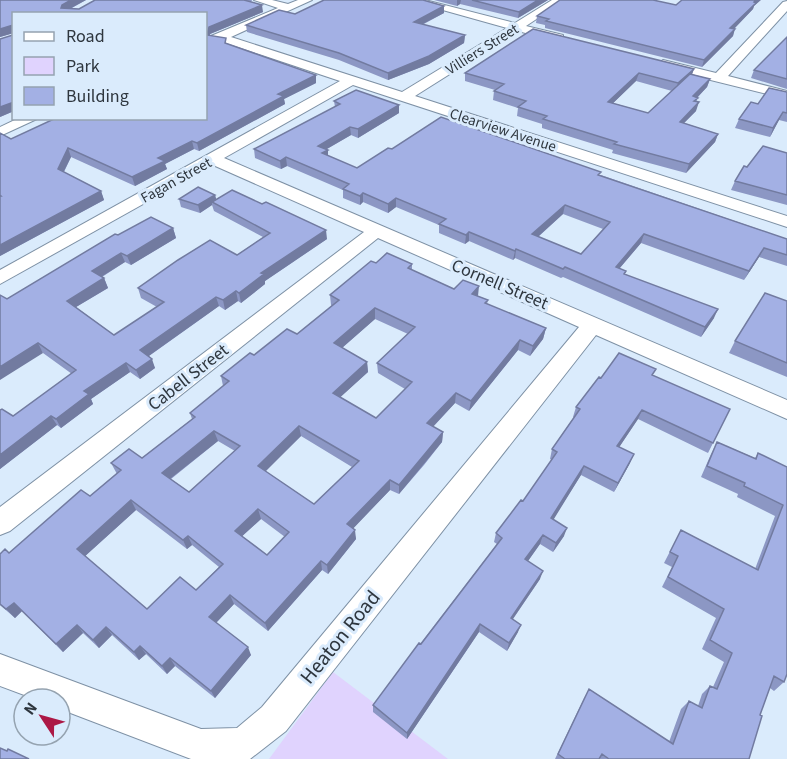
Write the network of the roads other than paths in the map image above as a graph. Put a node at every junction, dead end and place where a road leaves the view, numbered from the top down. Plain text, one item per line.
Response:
1 (259, 0) edge
2 (307, 0) edge
3 (412, 0) edge
4 (560, 0) edge
5 (787, 4) edge
6 (289, 8) junction
7 (517, 27) junction
8 (213, 40) edge
9 (573, 41) edge
10 (652, 61) edge
11 (719, 78) junction
12 (351, 80) junction
13 (787, 95) edge
14 (404, 97) junction
15 (27, 120) edge
16 (0, 132) edge
17 (213, 159) junction
18 (787, 222) edge
19 (376, 231) junction
20 (0, 278) edge
21 (593, 324) junction
22 (787, 410) edge
23 (0, 522) edge
24 (0, 670) edge

1 - 6 street
2 - 6 street
3 - 7 street
4 - 7 street, Villiers Street
5 - 11 street
6 - 8 street
7 - 9 street
7 - 14 street, Villiers Street
8 - 12 street, Clearview Avenue
10 - 11 street
11 - 13 street
12 - 14 street, Clearview Avenue
12 - 17 street, Fagan Street
14 - 18 street, Clearview Avenue
15 - 16 street
17 - 19 street, Cornell Street
17 - 20 street, Fagan Street
19 - 21 street, Cornell Street
19 - 23 street, Cabell Street
21 - 22 street, Cornell Street
21 - 24 street, Heaton Road

